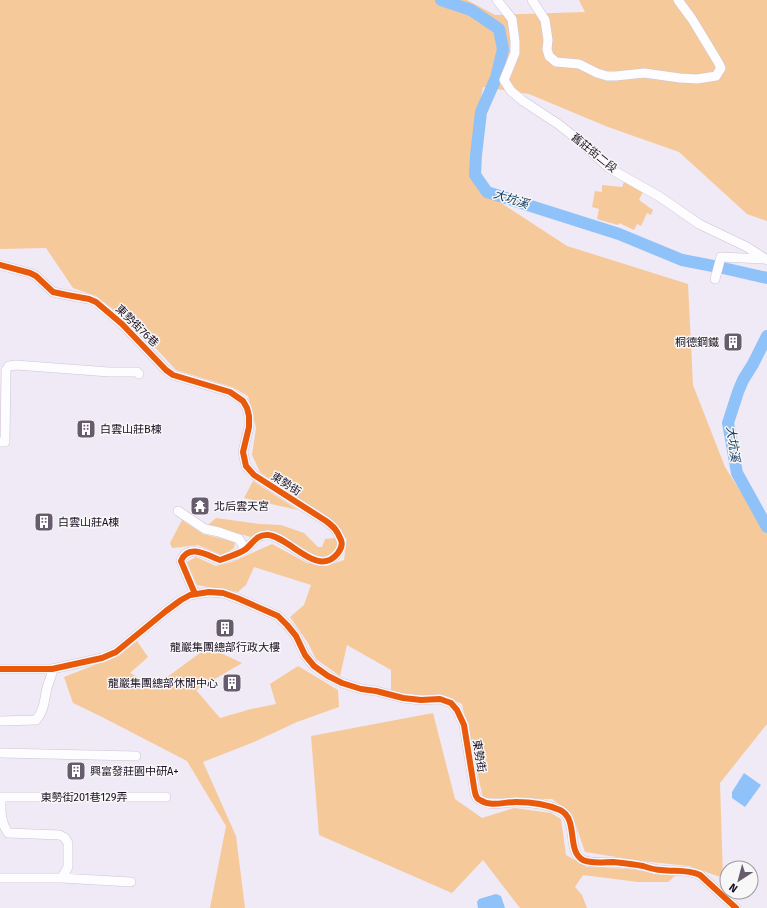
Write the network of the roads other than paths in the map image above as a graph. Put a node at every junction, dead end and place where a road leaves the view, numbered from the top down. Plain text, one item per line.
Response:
1 (497, 0) edge
2 (532, 0) edge
3 (678, 0) edge
4 (766, 260) edge
5 (0, 265) edge
6 (715, 279) dead end
7 (140, 374) dead end
8 (249, 416) joint
9 (0, 442) edge
10 (178, 511) dead end
11 (245, 549) junction
12 (195, 594) junction
13 (0, 669) edge
14 (52, 669) junction
15 (0, 721) edge
16 (0, 753) edge
17 (136, 756) dead end
18 (1, 797) edge
19 (166, 797) dead end
20 (0, 878) edge
21 (61, 878) junction
22 (131, 882) dead end
23 (736, 908) edge

1 - 4 street, 舊莊街二段
2 - 3 street
4 - 6 street
5 - 8 street, 東勢街76巷
7 - 9 street
8 - 11 street, 東勢街
10 - 11 street
11 - 12 street, 東勢街
12 - 14 street, 東勢街
12 - 23 street, 東勢街
13 - 14 street, 東勢街
14 - 15 street
16 - 17 street
18 - 19 street, 東勢街201巷129弄
18 - 21 street
20 - 21 street
21 - 22 street

